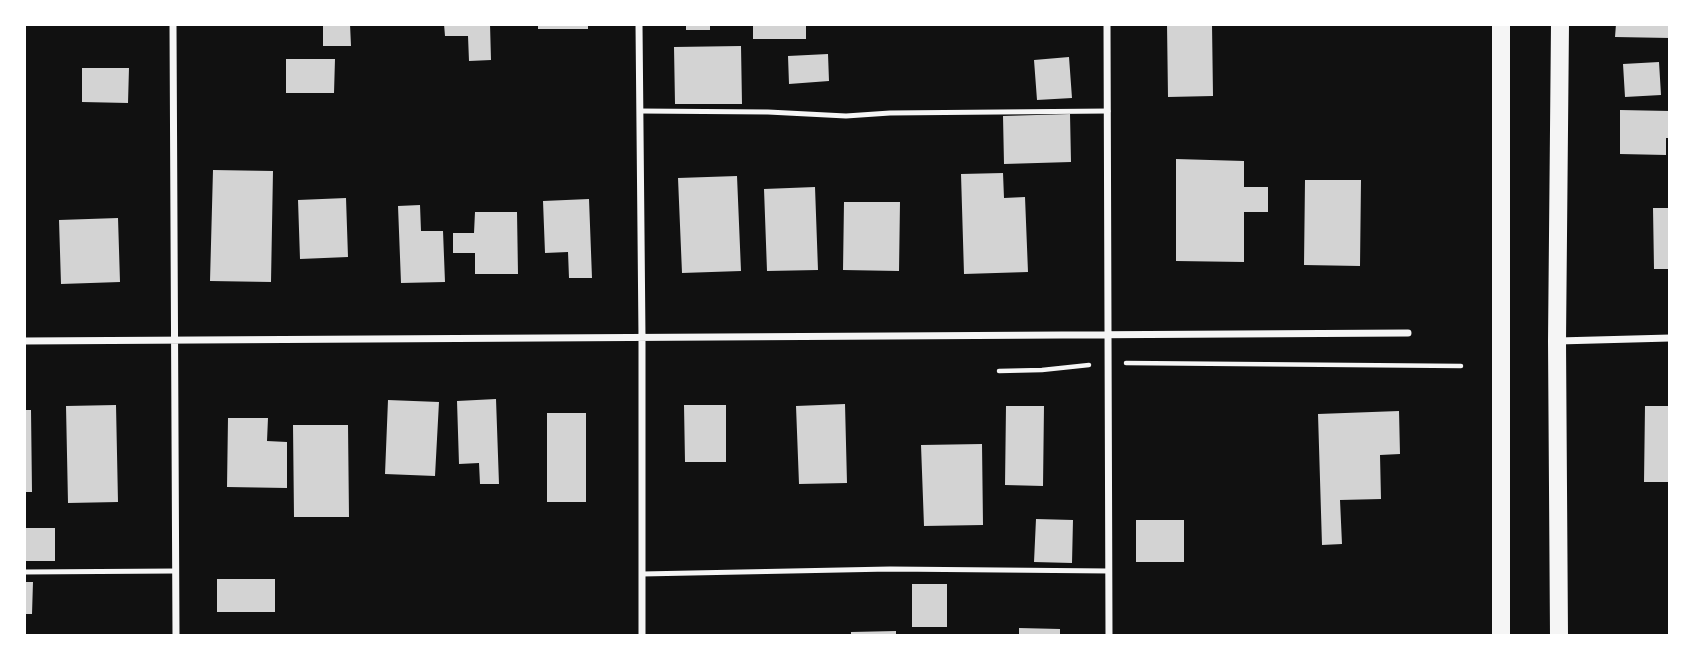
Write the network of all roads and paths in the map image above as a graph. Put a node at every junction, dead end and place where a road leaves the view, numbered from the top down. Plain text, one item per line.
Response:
1 (173, 24) edge
2 (639, 24) edge
3 (1107, 24) edge
4 (1501, 24) edge
5 (1560, 24) edge
6 (640, 111) junction
7 (1108, 111) junction
8 (1408, 333) dead end
9 (1109, 334) junction
10 (642, 338) junction
11 (1670, 338) edge
12 (174, 339) junction
13 (24, 341) edge
14 (1557, 341) junction
15 (1109, 363) junction
16 (1461, 366) dead end
17 (999, 371) dead end
18 (175, 571) junction
19 (1109, 571) junction
20 (24, 572) edge
21 (642, 574) junction
22 (176, 635) edge
23 (642, 635) edge
24 (1109, 635) edge
25 (1501, 635) edge
26 (1559, 635) edge

1 - 12 street
2 - 6 street
3 - 7 street
4 - 25 main road
5 - 14 main road
6 - 7 lane
6 - 10 street
7 - 9 street
8 - 9 street
9 - 10 street
9 - 15 street
10 - 12 street
10 - 21 street
11 - 14 street
12 - 13 street
12 - 18 street
14 - 26 main road
15 - 16 path
15 - 17 path
15 - 19 street
18 - 20 lane
18 - 22 street
19 - 21 lane
19 - 24 street
21 - 23 street

